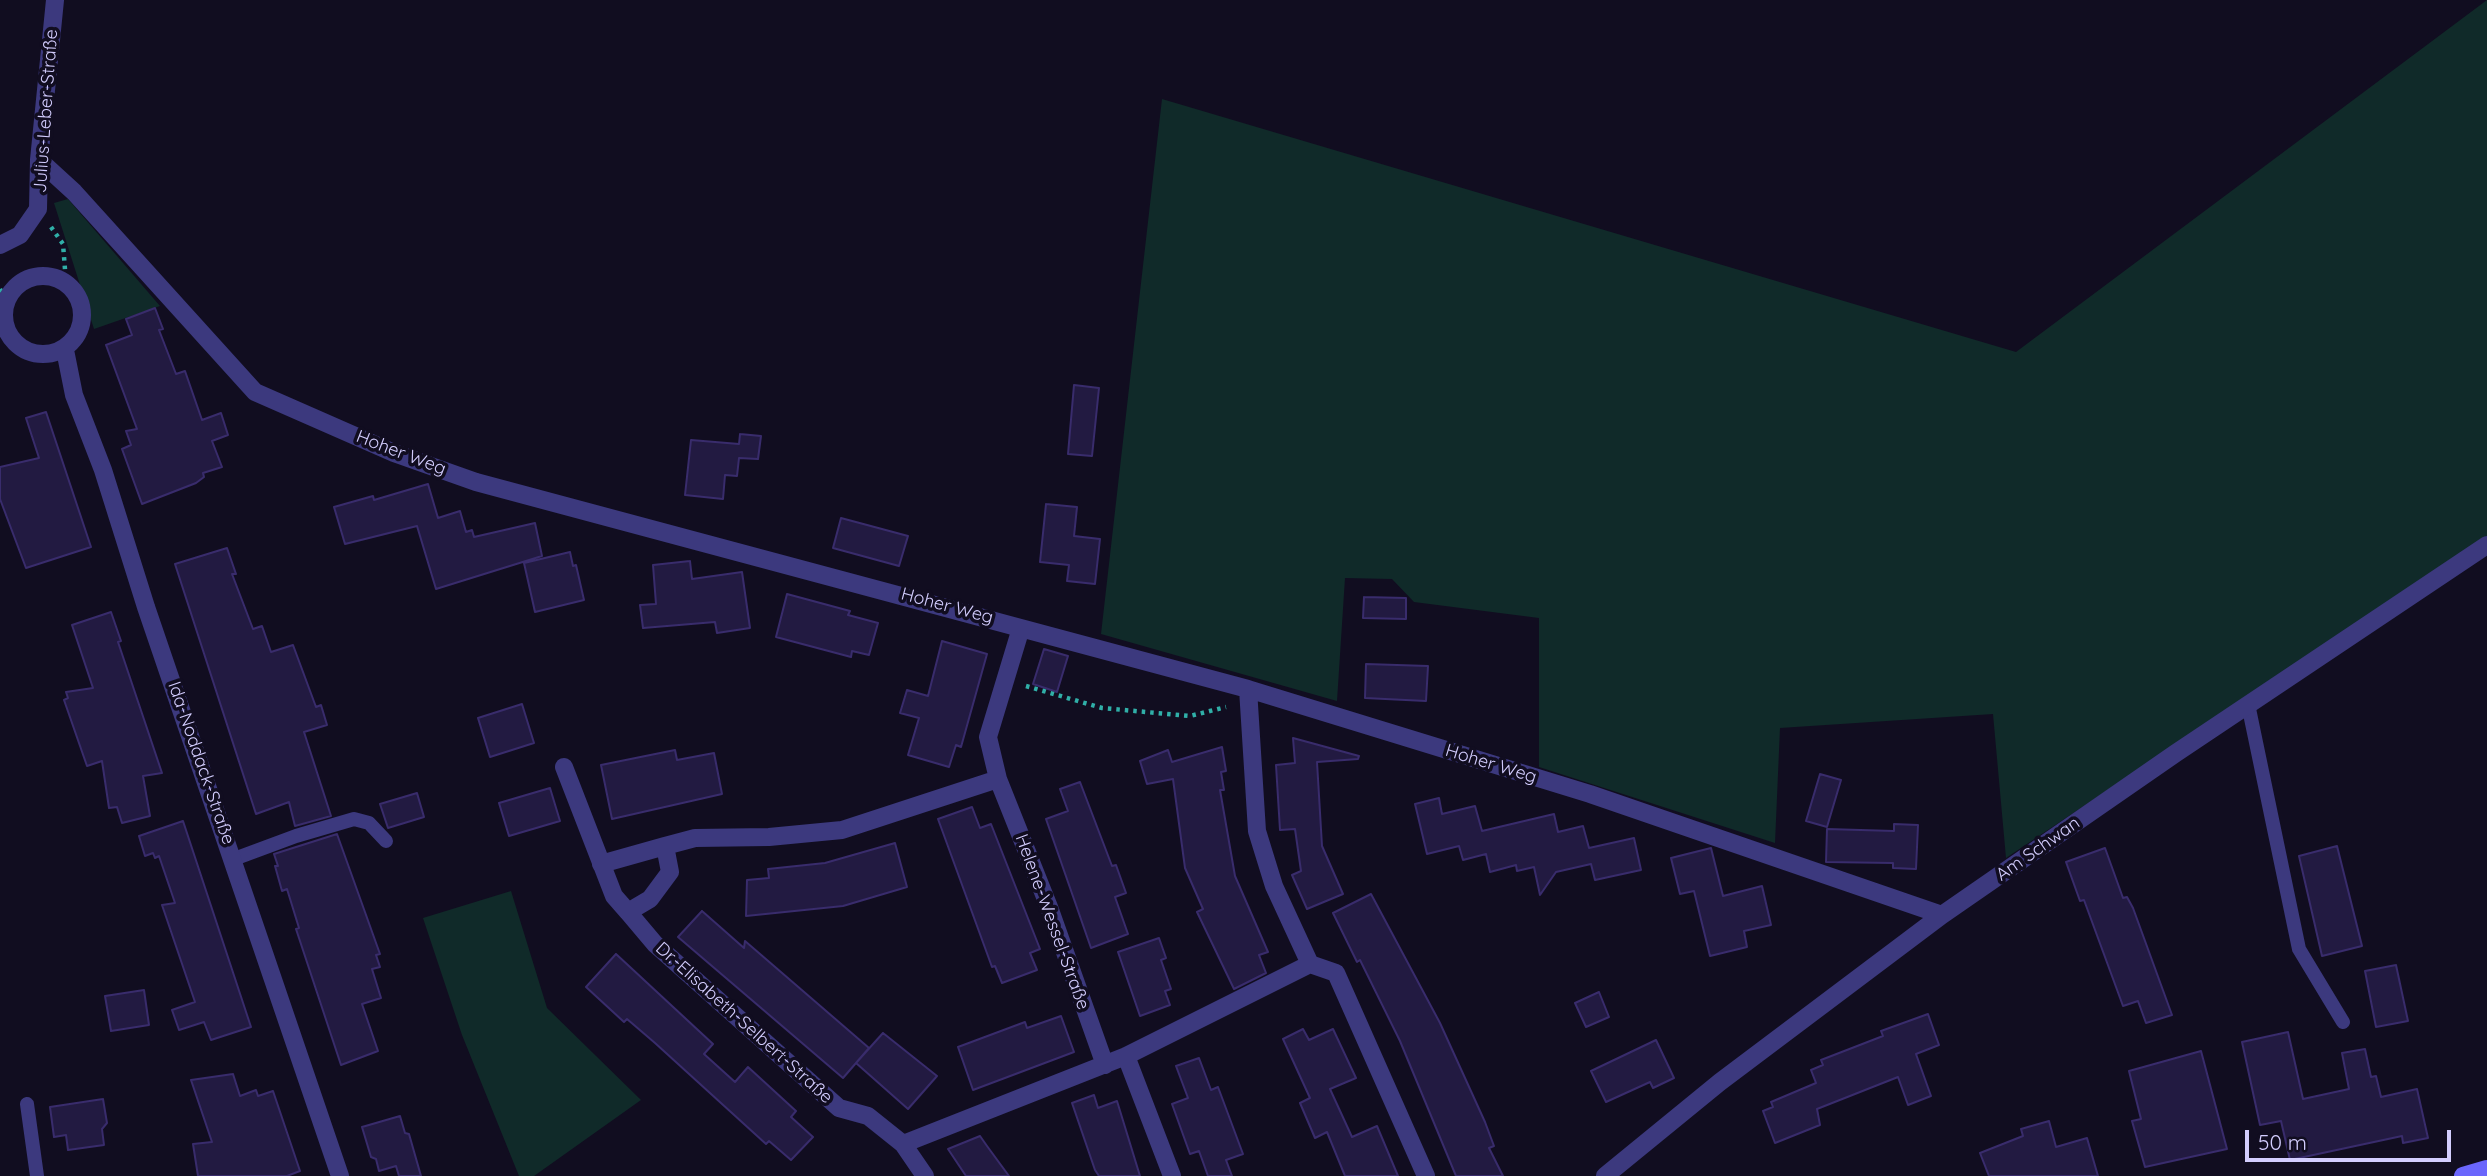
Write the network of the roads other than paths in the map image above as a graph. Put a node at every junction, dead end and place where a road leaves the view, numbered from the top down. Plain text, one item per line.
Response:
1 (55, 0) edge
2 (39, 160) junction
3 (0, 245) edge
4 (3, 295) edge
5 (6, 330) junction
6 (65, 350) junction
7 (0, 351) edge
8 (2487, 545) edge
9 (1021, 628) junction
10 (1249, 696) junction
11 (2248, 704) junction
12 (564, 767) dead end
13 (998, 779) junction
14 (386, 841) dead end
15 (664, 846) junction
16 (234, 859) junction
17 (601, 864) junction
18 (628, 912) junction
19 (1942, 915) junction
20 (1310, 964) junction
21 (2343, 1023) dead end
22 (1126, 1056) junction
23 (1105, 1065) junction
24 (27, 1104) dead end
25 (903, 1144) junction
26 (2487, 1169) edge
27 (37, 1176) edge
28 (340, 1176) edge
29 (925, 1176) edge
30 (1172, 1176) edge
31 (1426, 1176) edge
32 (1605, 1176) edge
33 (2463, 1176) edge

1 - 2 street, Julius-Leber-Straße
2 - 3 street, Julius-Leber-Straße
2 - 9 street, Hoher Weg
4 - 5 street
4 - 6 street
5 - 6 street
5 - 7 street
6 - 16 street, Ida-Noddack-Straße
8 - 11 street, Am Schwan
9 - 10 street, Hoher Weg
9 - 13 street, Helene-Wessel-Straße
10 - 19 street, Hoher Weg
10 - 20 street
11 - 19 street, Am Schwan
11 - 21 lane
12 - 17 street, Dr.-Elisabeth-Selbert-Straße
13 - 15 street
13 - 23 street, Helene-Wessel-Straße
14 - 16 lane
15 - 17 street
15 - 18 street
16 - 28 street, Ida-Noddack-Straße
17 - 18 street, Dr.-Elisabeth-Selbert-Straße
18 - 25 street, Dr.-Elisabeth-Selbert-Straße
19 - 32 street, Am Schwan
20 - 22 street
20 - 31 street
22 - 23 street
22 - 30 street
23 - 25 street
24 - 27 lane
25 - 29 street, Dr.-Elisabeth-Selbert-Straße
26 - 33 main road

